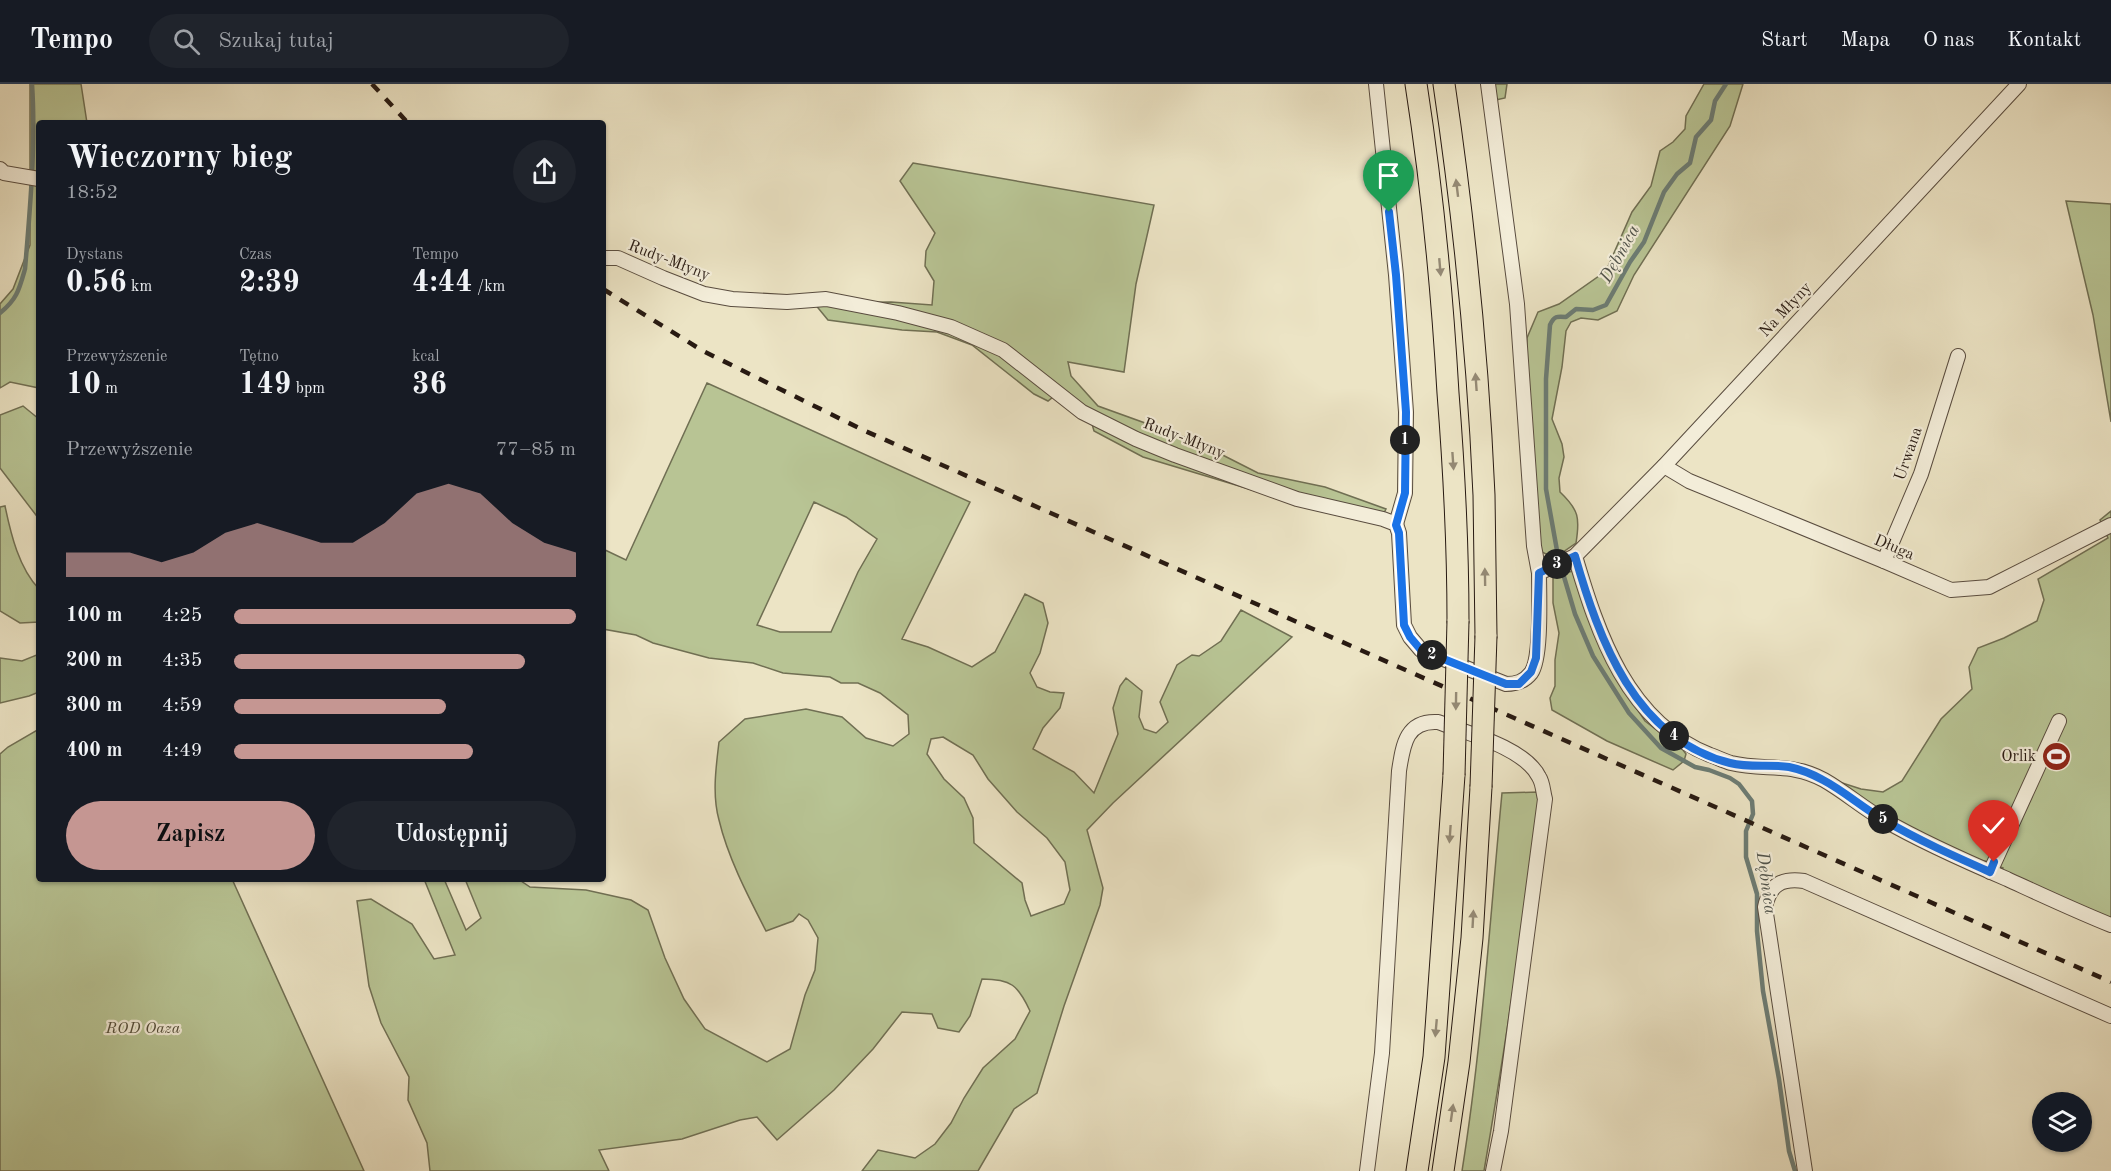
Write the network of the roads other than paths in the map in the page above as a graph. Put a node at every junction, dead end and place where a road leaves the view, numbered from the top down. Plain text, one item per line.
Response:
1 (1376, 84) edge
2 (1416, 84) edge
3 (1444, 84) edge
4 (1488, 84) edge
5 (2019, 84) edge
6 (0, 169) edge
7 (36, 178) edge
8 (606, 258) edge
9 (1958, 356) dead end
10 (1664, 466) junction
11 (1396, 525) junction
12 (2111, 525) edge
13 (1575, 556) junction
14 (1884, 561) junction
15 (1539, 573) junction
16 (2059, 721) dead end
17 (1990, 872) junction
18 (2111, 925) edge
19 (2111, 1016) edge
20 (1367, 1171) edge
21 (1417, 1171) edge
22 (1443, 1171) edge
23 (1494, 1171) edge
24 (1805, 1171) edge

1 - 11 street
2 -> 21 main road, bridge
22 -> 3 main road, bridge
4 - 15 street
5 - 10 street, Na Młyny
6 - 7 street
8 - 11 street, Rudy-Młyny
9 - 14 street, Urwana
10 - 13 street, Na Młyny
10 - 14 street, Długa
11 - 15 street
12 - 14 street, Długa
13 - 15 street
13 - 17 street
16 - 17 street
17 - 18 street
19 - 24 street
20 - 23 street

